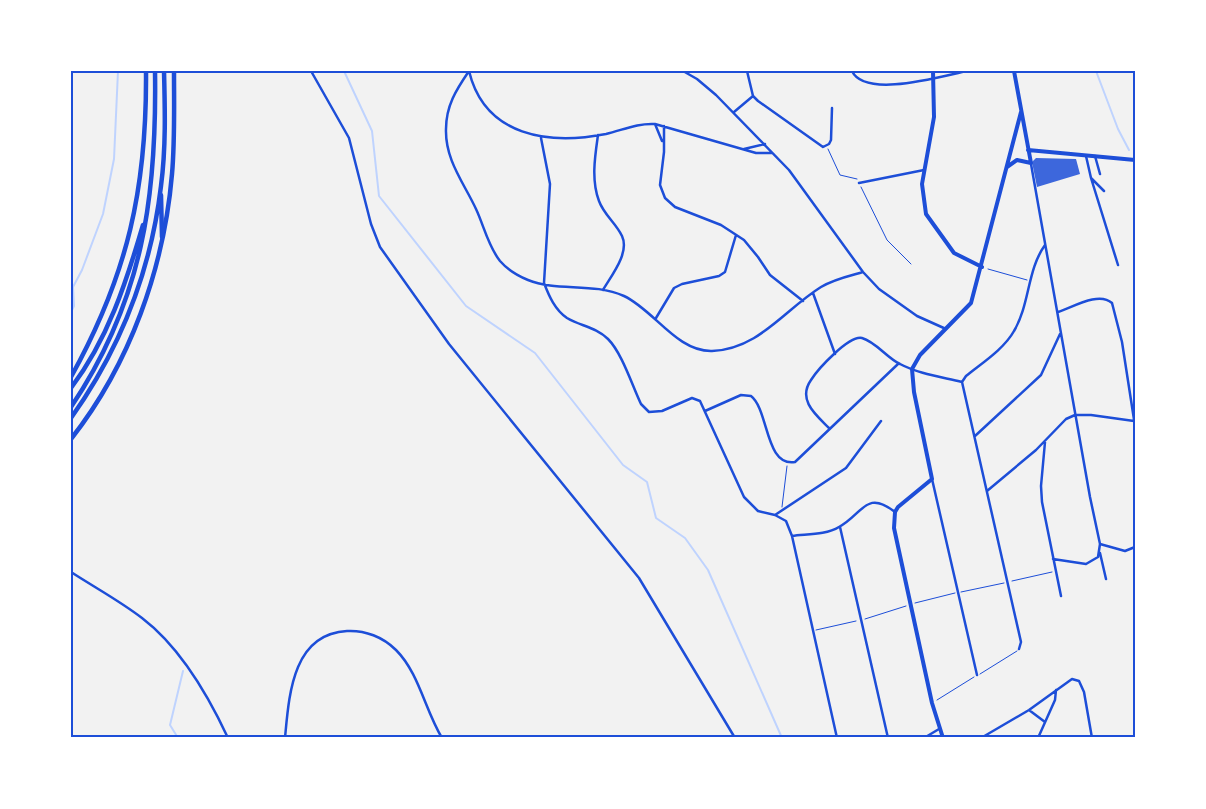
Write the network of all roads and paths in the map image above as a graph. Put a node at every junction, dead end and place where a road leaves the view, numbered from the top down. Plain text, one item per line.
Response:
1 (146, 71) edge
2 (155, 71) edge
3 (164, 71) edge
4 (174, 71) edge
5 (311, 71) edge
6 (469, 71) edge
7 (684, 71) edge
8 (746, 71) edge
9 (852, 71) edge
10 (933, 71) edge
11 (966, 71) edge
12 (1014, 71) edge
13 (933, 78) junction
14 (753, 96) junction
15 (832, 108) dead end
16 (734, 112) junction
17 (1021, 112) junction
18 (655, 124) junction
19 (664, 126) junction
20 (598, 135) junction
21 (541, 138) junction
22 (663, 142) junction
23 (765, 144) junction
24 (827, 146) junction
25 (743, 150) junction
26 (1028, 150) junction
27 (773, 153) junction
28 (1086, 156) junction
29 (1095, 156) junction
30 (1135, 160) edge
31 (1030, 163) junction
32 (1006, 169) junction
33 (924, 170) junction
34 (1100, 174) dead end
35 (1091, 178) junction
36 (860, 183) junction
37 (161, 186) junction
38 (1104, 191) dead end
39 (148, 207) junction
40 (736, 235) junction
41 (162, 237) junction
42 (1046, 244) junction
43 (911, 264) dead end
44 (1118, 265) dead end
45 (982, 267) junction
46 (863, 272) junction
47 (1030, 281) junction
48 (544, 283) junction
49 (603, 290) junction
50 (813, 292) junction
51 (803, 301) junction
52 (1058, 312) junction
53 (656, 318) junction
54 (946, 329) junction
55 (1060, 334) junction
56 (835, 354) junction
57 (898, 364) junction
58 (912, 369) junction
59 (71, 377) edge
60 (962, 382) junction
61 (71, 388) edge
62 (71, 407) edge
63 (705, 411) junction
64 (1075, 415) junction
65 (71, 418) edge
66 (881, 421) dead end
67 (1134, 421) edge
68 (1135, 426) edge
69 (829, 428) junction
70 (975, 436) junction
71 (71, 439) edge
72 (1046, 441) junction
73 (788, 463) junction
74 (932, 479) junction
75 (987, 491) junction
76 (781, 510) junction
77 (895, 512) junction
78 (775, 515) junction
79 (840, 527) junction
80 (792, 536) junction
81 (1100, 544) junction
82 (1135, 547) edge
83 (1100, 554) junction
84 (1052, 559) junction
85 (71, 572) edge
86 (1056, 572) junction
87 (1106, 579) dead end
88 (1007, 582) junction
89 (958, 593) junction
90 (1061, 596) dead end
91 (910, 605) junction
92 (861, 620) junction
93 (813, 631) junction
94 (1019, 649) joint
95 (977, 675) junction
96 (1056, 690) junction
97 (932, 703) junction
98 (1029, 710) junction
99 (1045, 722) junction
100 (939, 729) junction
101 (228, 738) edge
102 (285, 738) edge
103 (442, 738) edge
104 (735, 738) edge
105 (837, 738) edge
106 (888, 738) edge
107 (924, 738) edge
108 (943, 738) edge
109 (981, 738) edge
110 (1038, 738) edge
111 (1092, 738) edge

1 - 59 main road
2 - 39 main road
3 - 37 main road
4 - 41 main road
5 - 104 street
6 - 21 street
6 - 48 street
7 - 16 street
8 - 14 street
9 - 13 street
10 - 13 street
11 - 13 street
12 - 17 street
13 - 33 street
14 - 16 street
14 - 24 street
15 - 24 street
16 - 23 street
17 - 26 street
17 - 32 street
18 - 19 street
18 - 20 street
18 - 22 street
19 - 22 street
19 - 25 street
20 - 21 street
20 - 49 street
21 - 48 street
22 - 40 street
23 - 25 street
23 - 27 street
24 - 36 path
25 - 27 street
26 - 28 street
26 - 31 street
27 - 46 street
28 - 29 street
28 - 35 street
29 - 30 street
29 - 34 street
31 - 32 street
31 - 42 street
32 - 45 street
33 - 36 street
33 - 45 street
35 - 38 street
35 - 44 street
36 - 43 path
37 - 41 main road
37 - 65 main road
39 - 61 main road
39 - 62 main road
40 - 51 street
40 - 53 street
41 - 71 main road
42 - 47 street
42 - 52 street
45 - 47 path
45 - 54 street
46 - 50 street
46 - 54 street
47 - 60 street
48 - 49 street
48 - 63 street
49 - 53 street
50 - 51 street
50 - 56 street
51 - 53 street
52 - 55 street
52 - 67 street
54 - 58 street
55 - 64 street
55 - 70 street
56 - 57 street
56 - 69 street
57 - 58 street
57 - 69 street
58 - 60 street
58 - 74 street
60 - 70 street
63 - 73 street
63 - 78 street
64 - 67 street
64 - 72 street
64 - 81 street
66 - 76 street
67 - 68 street
69 - 73 street
70 - 75 street
72 - 75 street
72 - 84 street
73 - 76 path
74 - 77 street
74 - 89 street
75 - 88 street
76 - 78 street
77 - 79 street
77 - 91 street
78 - 80 street
79 - 80 street
79 - 92 street
80 - 93 street
81 - 82 street
81 - 83 street
83 - 84 street
83 - 87 street
84 - 86 street
85 - 101 street
86 - 88 path
86 - 90 street
88 - 89 path
88 - 94 street
89 - 91 path
89 - 95 street
91 - 92 path
91 - 97 street
92 - 93 path
92 - 106 street
93 - 105 street
94 - 95 path
95 - 97 path
96 - 98 street
96 - 99 street
96 - 111 street
97 - 100 street
98 - 99 street
98 - 109 street
99 - 110 street
100 - 107 street
100 - 108 street
102 - 103 street

